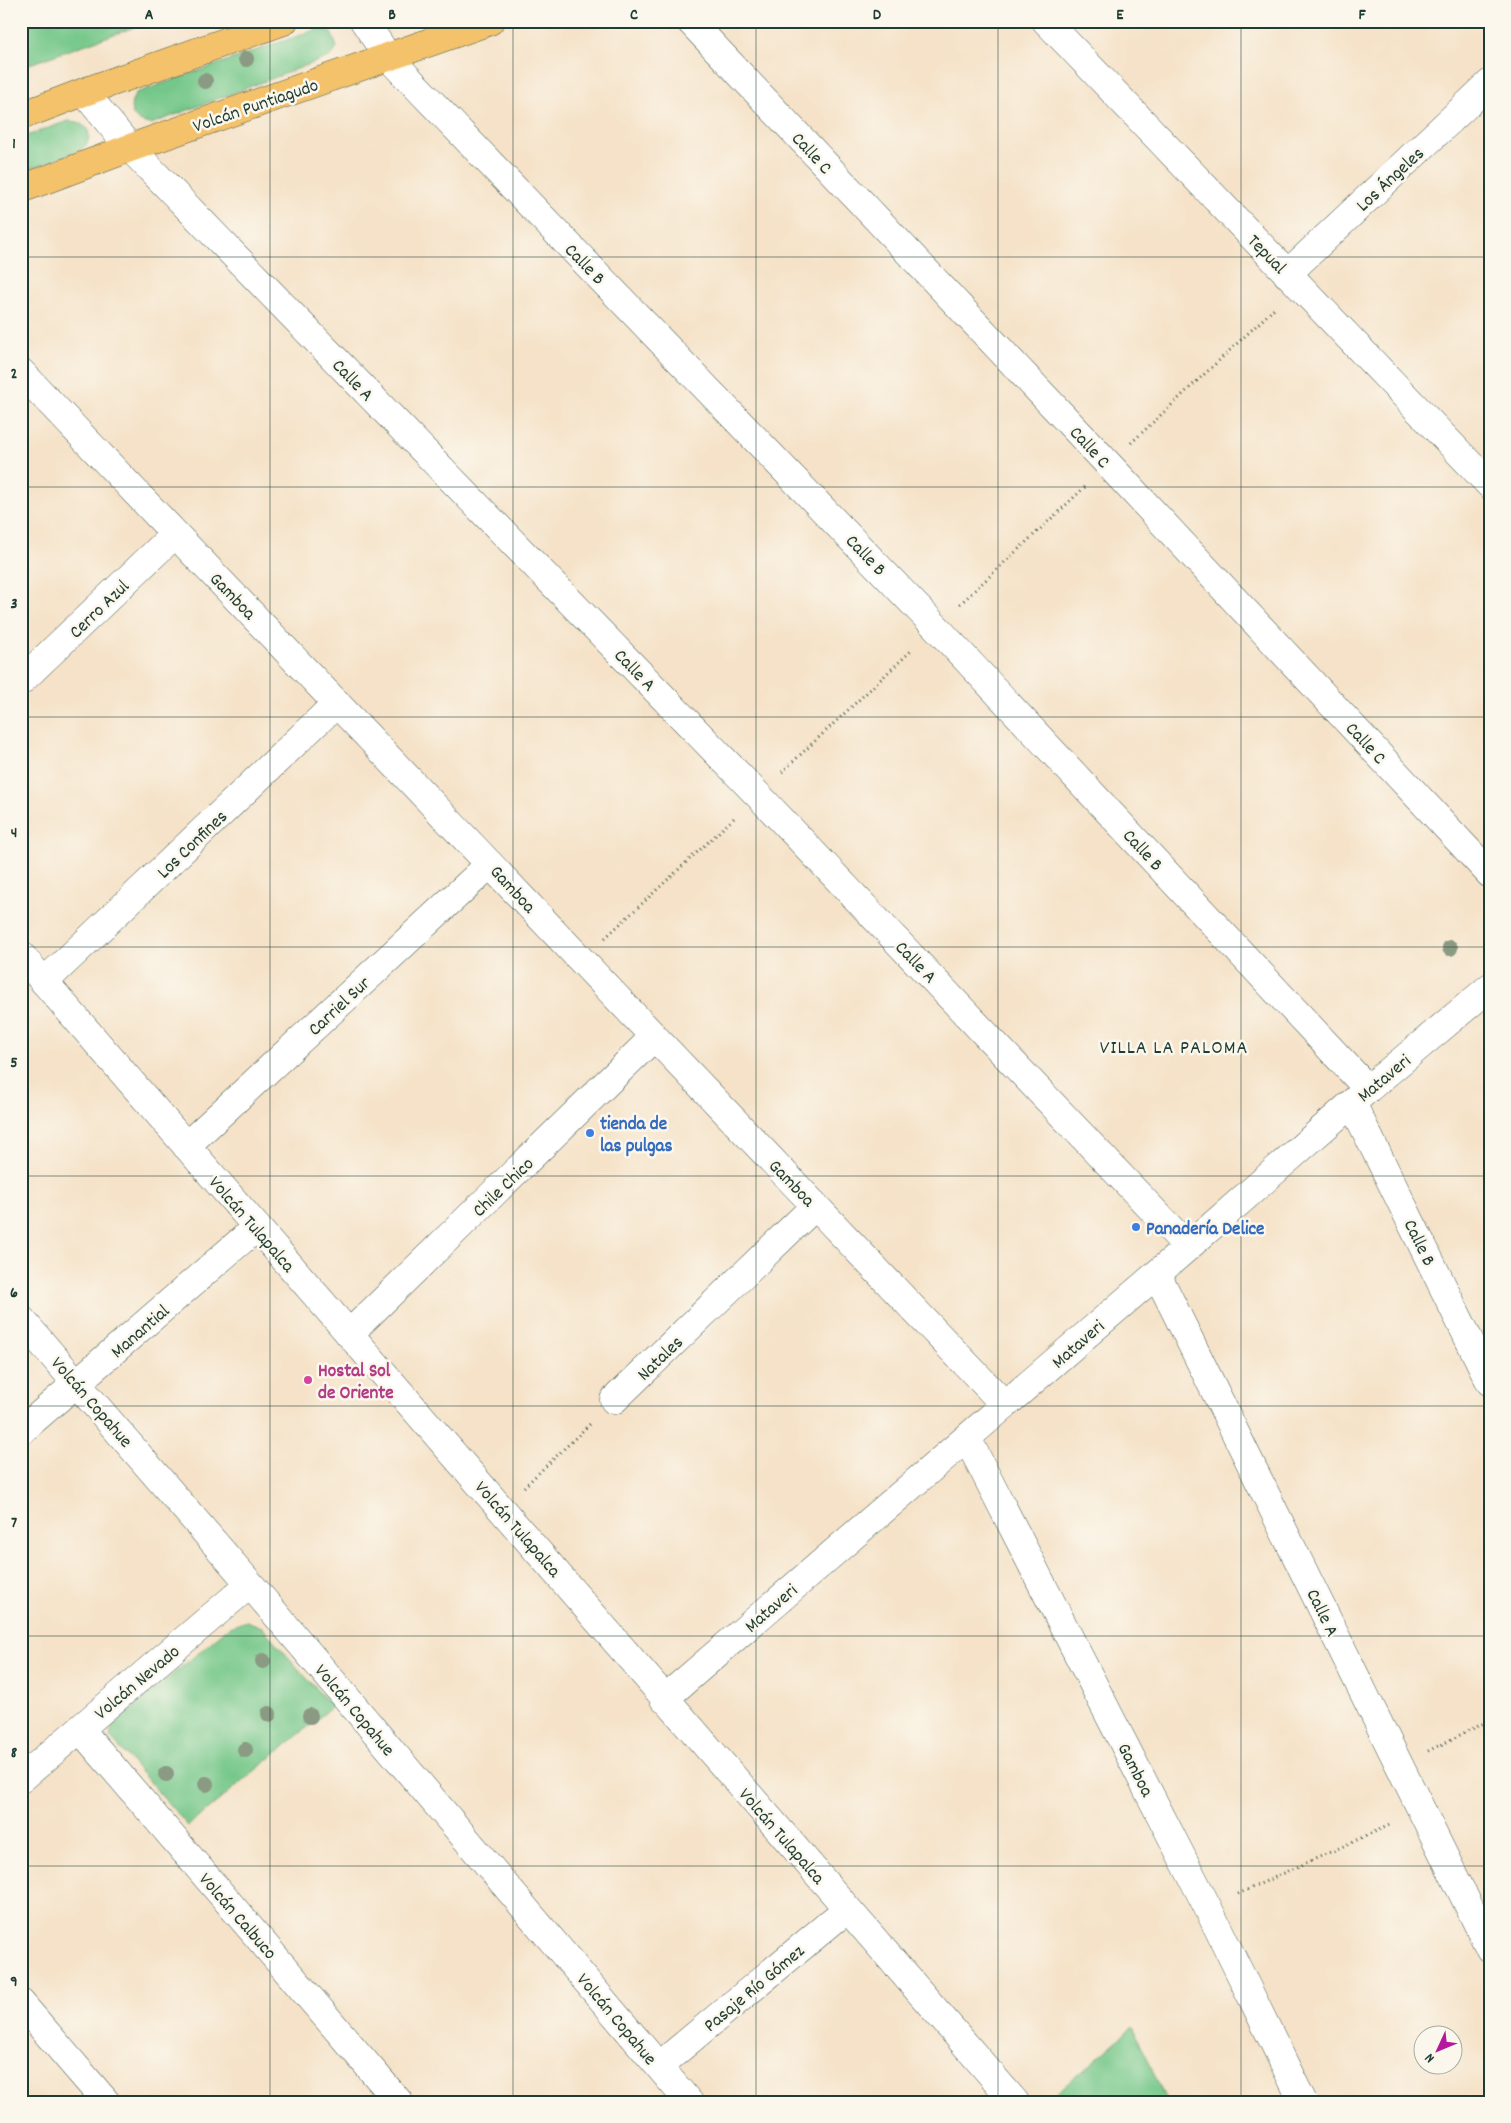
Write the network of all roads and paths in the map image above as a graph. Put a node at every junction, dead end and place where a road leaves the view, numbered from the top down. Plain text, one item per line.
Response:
1 (284, 21) edge
2 (364, 21) edge
3 (490, 21) edge
4 (690, 21) edge
5 (1046, 21) edge
6 (388, 57) junction
7 (1490, 83) edge
8 (84, 92) junction
9 (21, 116) edge
10 (130, 148) junction
11 (21, 189) edge
12 (1288, 274) junction
13 (21, 372) edge
14 (1490, 485) edge
15 (175, 534) junction
16 (21, 681) edge
17 (337, 703) junction
18 (490, 864) junction
19 (1490, 874) edge
20 (21, 955) edge
21 (44, 982) junction
22 (1490, 987) edge
23 (654, 1037) junction
24 (1360, 1096) junction
25 (186, 1146) junction
26 (815, 1206) junction
27 (257, 1227) junction
28 (1188, 1247) junction
29 (1157, 1274) junction
30 (21, 1318) edge
31 (350, 1334) junction
32 (1490, 1382) edge
33 (77, 1383) junction
34 (614, 1400) joint
35 (1005, 1405) junction
36 (21, 1431) edge
37 (968, 1438) junction
38 (502, 1508) junction
39 (250, 1584) junction
40 (664, 1699) junction
41 (1490, 1720) edge
42 (80, 1729) junction
43 (1400, 1765) junction
44 (21, 1779) edge
45 (1422, 1810) junction
46 (1208, 1908) junction
47 (847, 1909) junction
48 (1490, 1949) edge
49 (21, 2003) edge
50 (658, 2066) junction
51 (106, 2102) edge
52 (399, 2102) edge
53 (689, 2102) edge
54 (1015, 2102) edge
55 (1303, 2102) edge

1 - 8 main road
2 - 6 street, Calle B
3 - 6 main road, Volcán Puntiagudo
4 - 19 street, Calle C
5 - 12 street, Tepual
6 - 10 main road, Volcán Puntiagudo
6 - 24 street, Calle B
7 - 12 street, Los Ángeles
8 - 9 main road
8 - 10 street, Calle A
10 - 11 main road, Volcán Puntiagudo
10 - 28 street, Calle A
12 - 14 street, Tepual
13 - 15 street, Gamboa
15 - 16 street, Cerro Azul
15 - 17 street, Gamboa
17 - 18 street, Gamboa
17 - 21 street, Los Confines
18 - 23 street, Gamboa
18 - 25 street, Carriel Sur
20 - 21 street, Volcán Tulapalca
21 - 25 street, Volcán Tulapalca
22 - 24 street, Mataveri
23 - 26 street, Gamboa
23 - 31 street, Chile Chico
24 - 28 street, Mataveri
24 - 32 street, Calle B
25 - 27 street, Volcán Tulapalca
26 - 34 street, Natales
26 - 35 street, Gamboa
27 - 31 street, Volcán Tulapalca
27 - 33 street, Manantial
28 - 29 street, Mataveri
29 - 35 street, Mataveri
29 - 43 street, Calle A
30 - 33 street, Volcán Copahue
31 - 38 street, Volcán Tulapalca
33 - 36 street, Manantial
33 - 39 street, Volcán Copahue
34 - 38 path
35 - 37 street, Mataveri
37 - 40 street, Mataveri
37 - 46 street, Gamboa
38 - 40 street, Volcán Tulapalca
39 - 42 street, Volcán Nevado
39 - 50 street, Volcán Copahue
40 - 47 street, Volcán Tulapalca
41 - 43 path
42 - 44 street, Volcán Nevado
42 - 52 street, Volcán Calbuco
43 - 45 street, Calle A
45 - 46 path
45 - 48 street, Calle A
46 - 55 street, Gamboa
47 - 50 street, Pasaje Río Gómez
47 - 54 street, Volcán Tulapalca
49 - 51 street
50 - 53 street, Volcán Copahue

